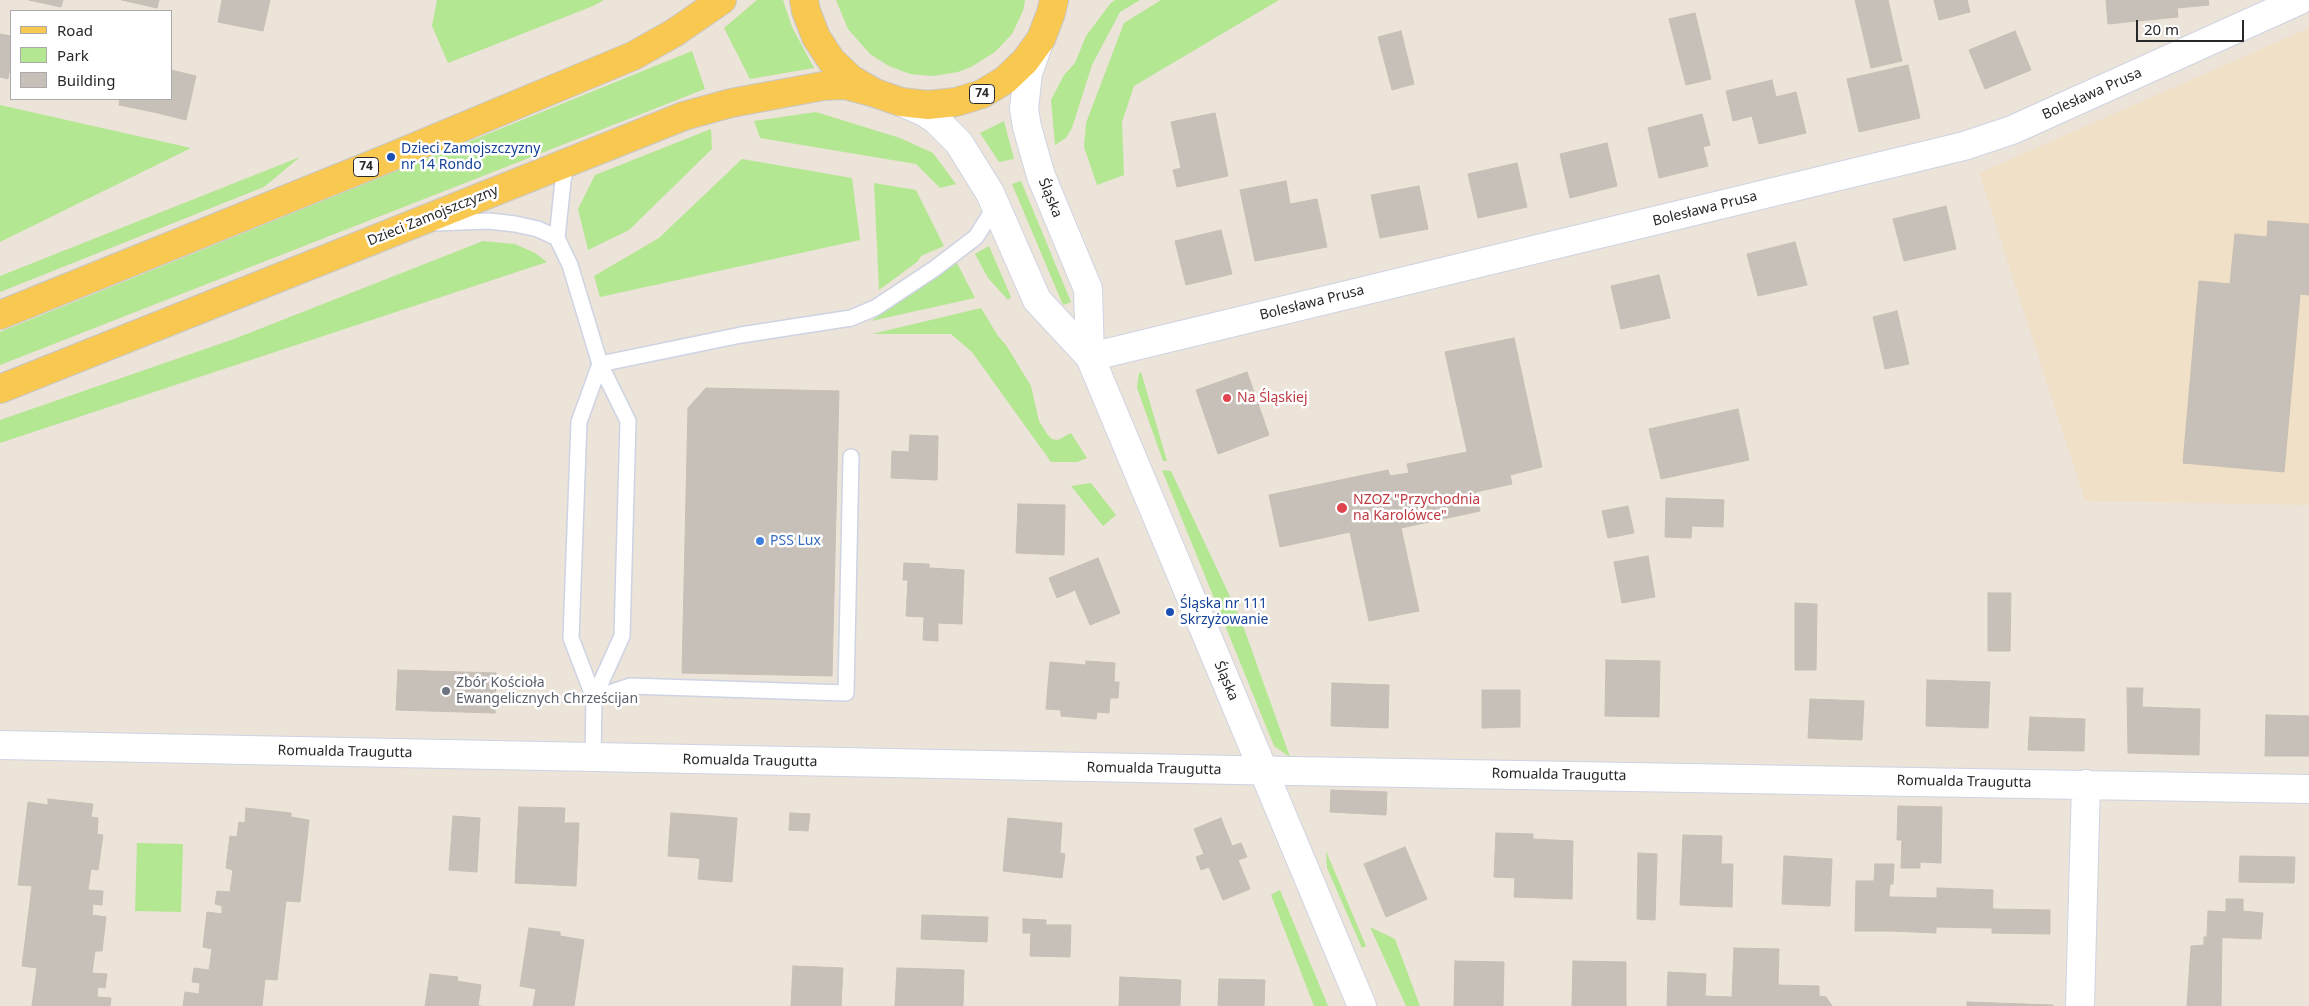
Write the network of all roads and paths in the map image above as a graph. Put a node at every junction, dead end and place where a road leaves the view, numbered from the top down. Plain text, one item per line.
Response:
1 (722, 0) edge
2 (804, 0) edge
3 (1054, 0) edge
4 (1070, 0) edge
5 (2300, 0) edge
6 (1043, 35) junction
7 (875, 93) junction
8 (901, 102) junction
9 (567, 162) junction
10 (996, 205) junction
11 (413, 224) junction
12 (557, 238) junction
13 (0, 315) edge
14 (1090, 357) junction
15 (600, 364) junction
16 (0, 389) edge
17 (851, 456) dead end
18 (594, 698) junction
19 (0, 746) edge
20 (593, 758) junction
21 (1263, 770) junction
22 (2086, 784) junction
23 (2309, 789) edge
24 (1362, 1006) edge
25 (2080, 1006) edge

1 - 13 main road, 74
2 - 7 main road, 74
3 - 6 main road, 74
4 - 6 main road, 74
5 - 14 street, Bolesława Prusa
6 - 8 main road, 74
6 - 14 street, Śląska
7 - 8 main road, 74
7 - 9 main road, Dzieci Zamojszczyzny / 74
8 - 10 street, Śląska
9 - 11 main road, Dzieci Zamojszczyzny / 74
9 - 12 lane
10 - 14 street, Śląska
10 - 15 lane
11 - 12 lane
11 - 16 main road, Dzieci Zamojszczyzny / 74
12 - 15 lane
14 - 21 street, Śląska
15 - 18 lane
15 - 18 lane
17 - 18 lane
18 - 20 lane
19 - 20 street, Romualda Traugutta
20 - 21 street, Romualda Traugutta
21 - 22 street, Romualda Traugutta
21 - 24 street, Śląska
22 - 23 street, Romualda Traugutta
22 - 25 street

